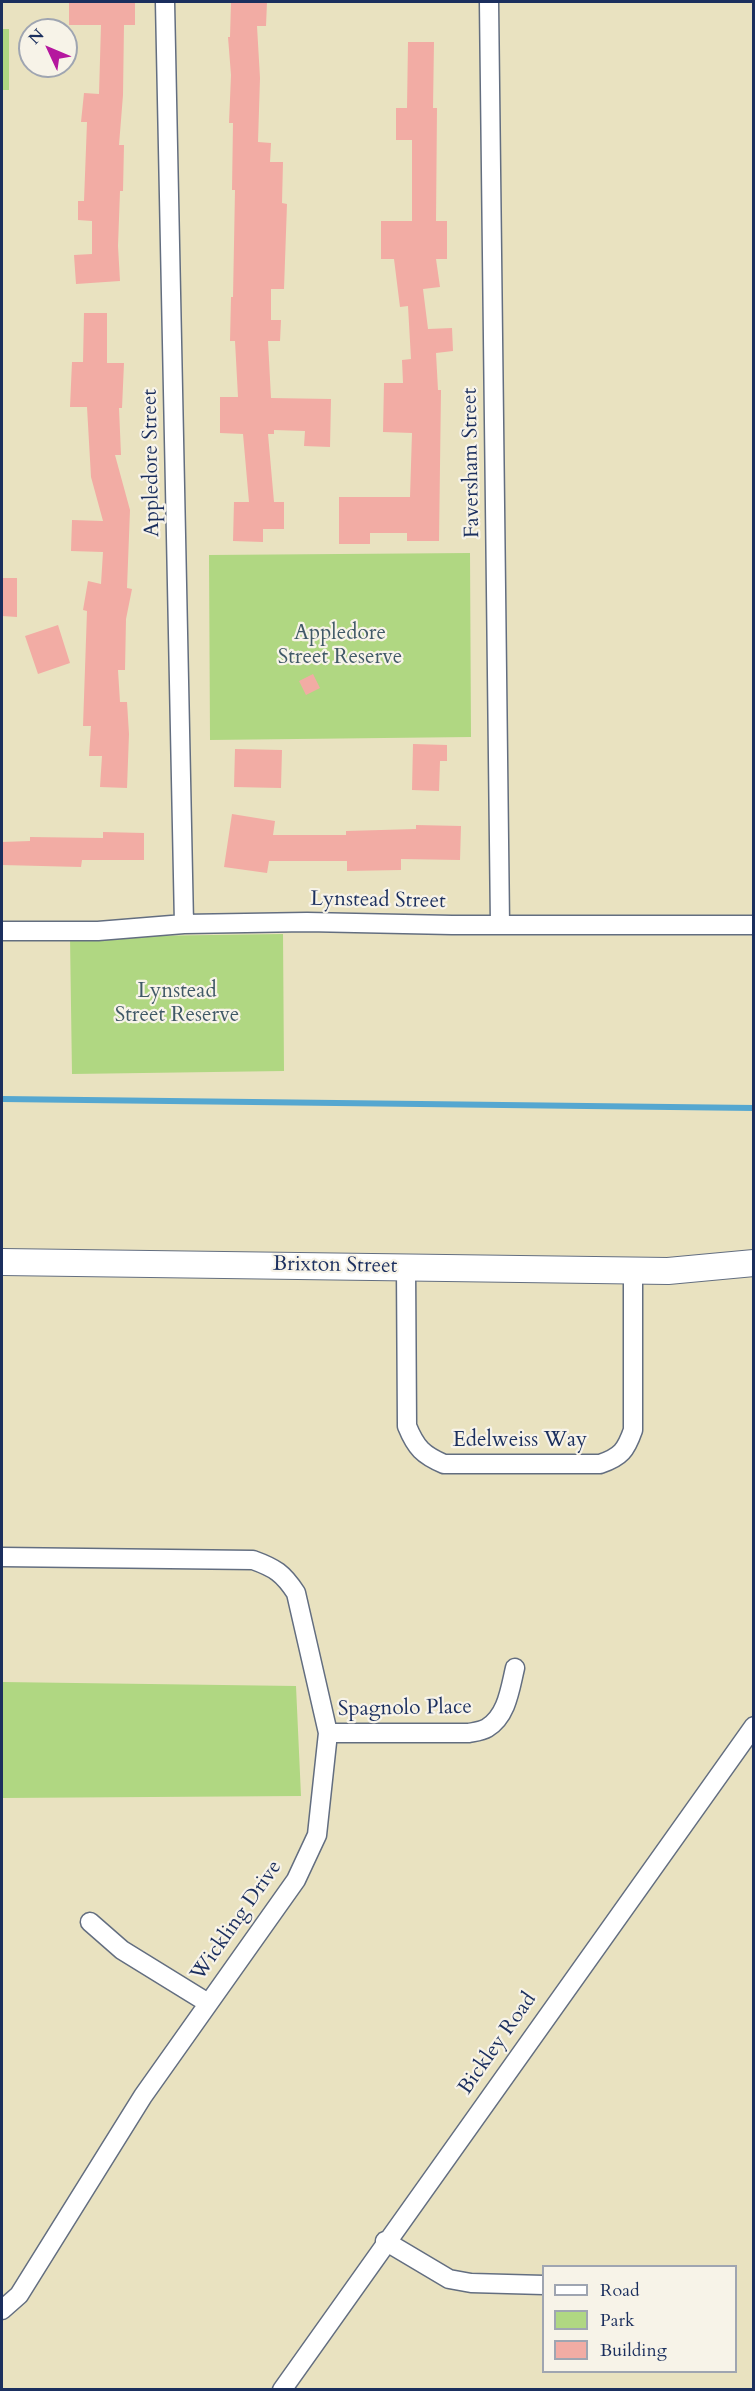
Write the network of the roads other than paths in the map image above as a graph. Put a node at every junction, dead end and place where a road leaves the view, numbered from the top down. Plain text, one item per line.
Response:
1 (165, 2) edge
2 (489, 2) edge
3 (184, 924) junction
4 (500, 924) junction
5 (753, 925) edge
6 (2, 932) edge
7 (2, 1262) edge
8 (753, 1263) edge
9 (406, 1267) junction
10 (633, 1270) junction
11 (668, 1270) junction
12 (753, 1280) edge
13 (2, 1557) edge
14 (515, 1668) dead end
15 (753, 1726) edge
16 (328, 1732) junction
17 (90, 1922) dead end
18 (208, 2003) junction
19 (386, 2241) junction
20 (542, 2285) edge
21 (2, 2310) edge
22 (282, 2390) edge

1 - 3 street, Appledore Street
2 - 4 street, Faversham Street
3 - 4 street, Lynstead Street
3 - 6 street, Lynstead Street
4 - 5 street, Lynstead Street
7 - 9 main road, Brixton Street
8 - 11 main road, Brixton Street
9 - 10 main road, Brixton Street
9 - 10 street, Edelweiss Way
10 - 11 main road, Brixton Street
11 - 12 main road, Brixton Street
13 - 16 street, Wickling Drive
14 - 16 street, Spagnolo Place
15 - 19 street, Bickley Road
16 - 18 street, Wickling Drive
17 - 18 street
18 - 21 street, Wickling Drive
19 - 20 street
19 - 22 street, Bickley Road

